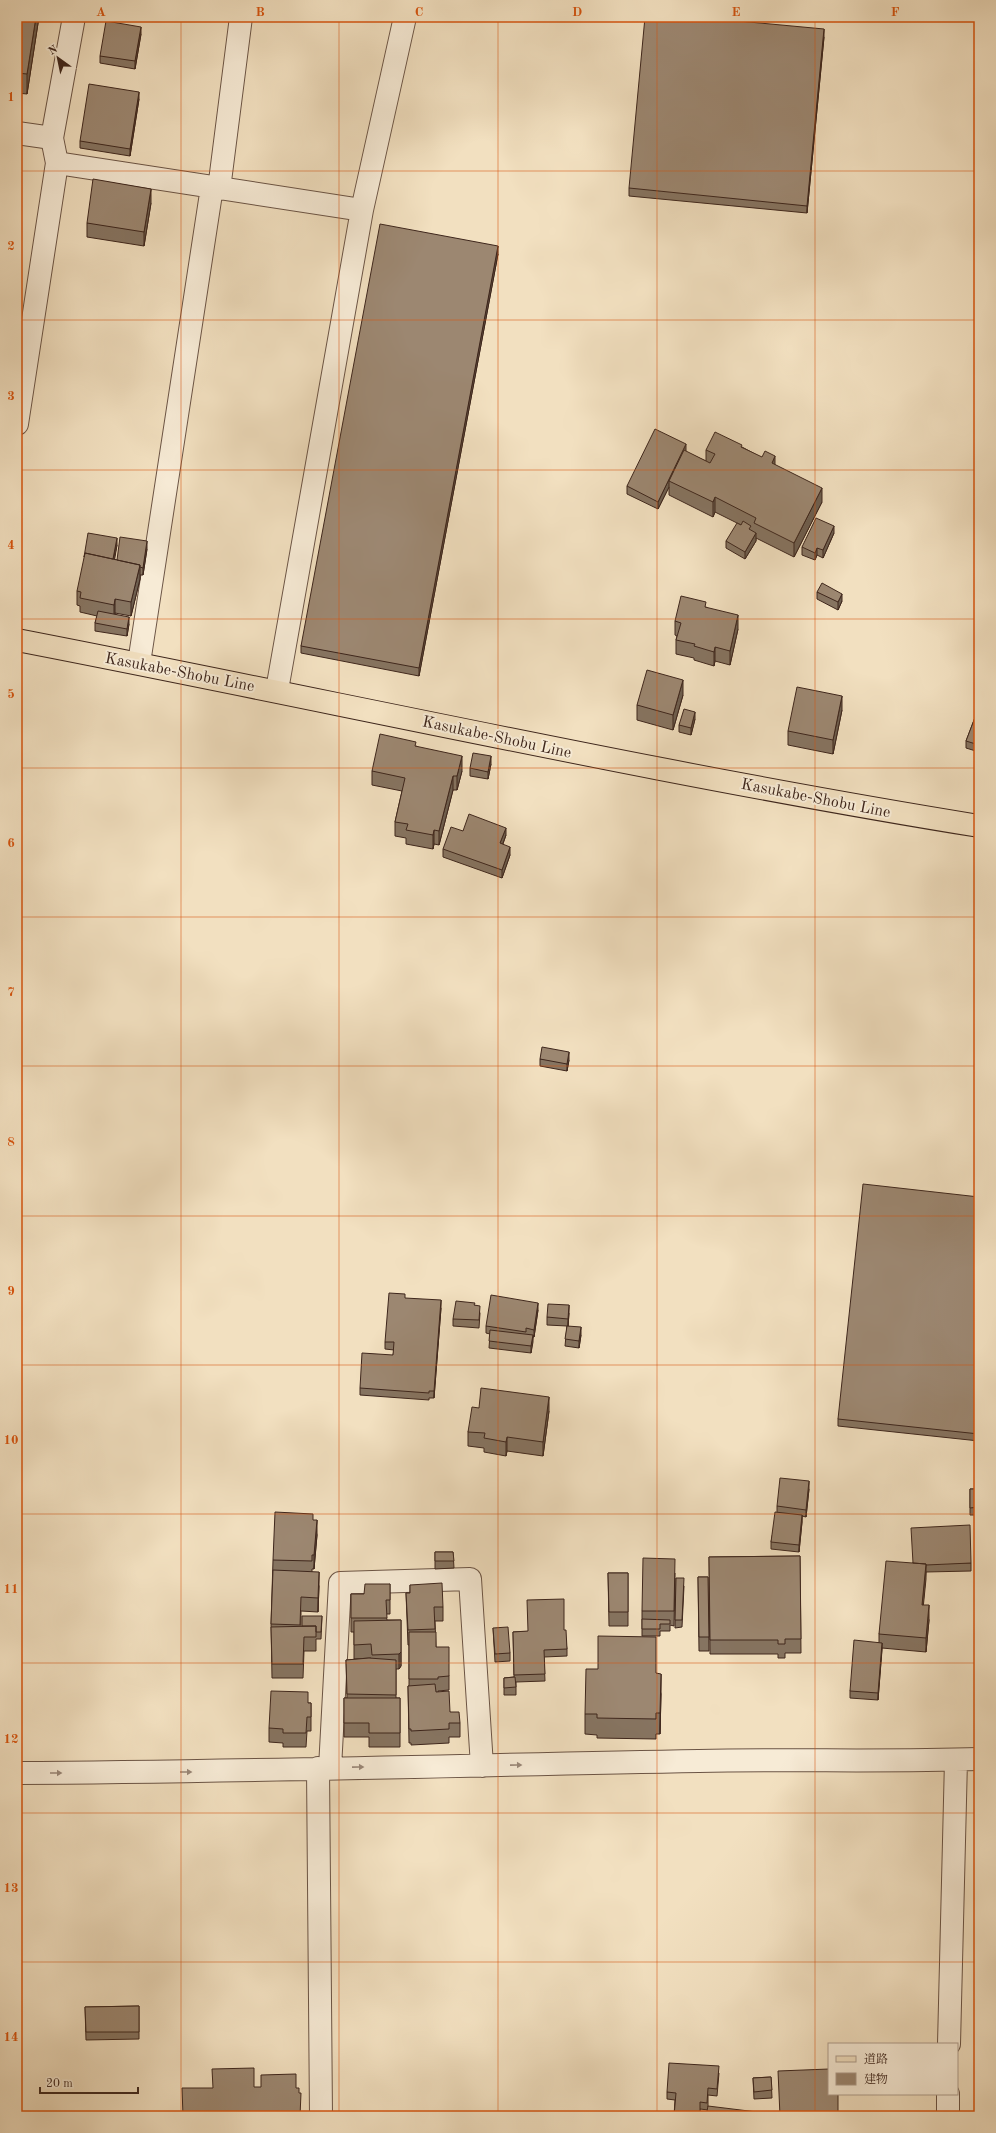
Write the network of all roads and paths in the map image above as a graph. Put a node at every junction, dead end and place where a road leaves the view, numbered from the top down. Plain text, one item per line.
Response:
1 (74, 17) edge
2 (242, 17) edge
3 (405, 17) edge
4 (17, 133) edge
5 (52, 138) junction
6 (57, 163) junction
7 (215, 188) junction
8 (362, 210) junction
9 (17, 424) edge
10 (17, 640) edge
11 (139, 663) junction
12 (277, 690) junction
13 (979, 826) edge
14 (979, 1759) edge
15 (956, 1760) junction
16 (482, 1766) junction
17 (324, 1768) junction
18 (17, 1773) edge
19 (949, 2043) edge
20 (948, 2095) edge
21 (321, 2116) edge
22 (948, 2116) edge

1 - 5 street
2 - 7 street
3 - 8 street
4 - 5 street
5 - 6 street
6 - 7 street
6 - 9 street
7 - 8 street
7 - 11 street
8 - 12 street
10 - 11 main road, Kasukabe-Shobu Line
11 - 12 main road, Kasukabe-Shobu Line
12 - 13 main road, Kasukabe-Shobu Line
14 - 15 street
16 -> 15 street
15 - 19 street
17 -> 16 street
16 - 17 street
18 -> 17 street
17 - 21 street
20 - 22 street

